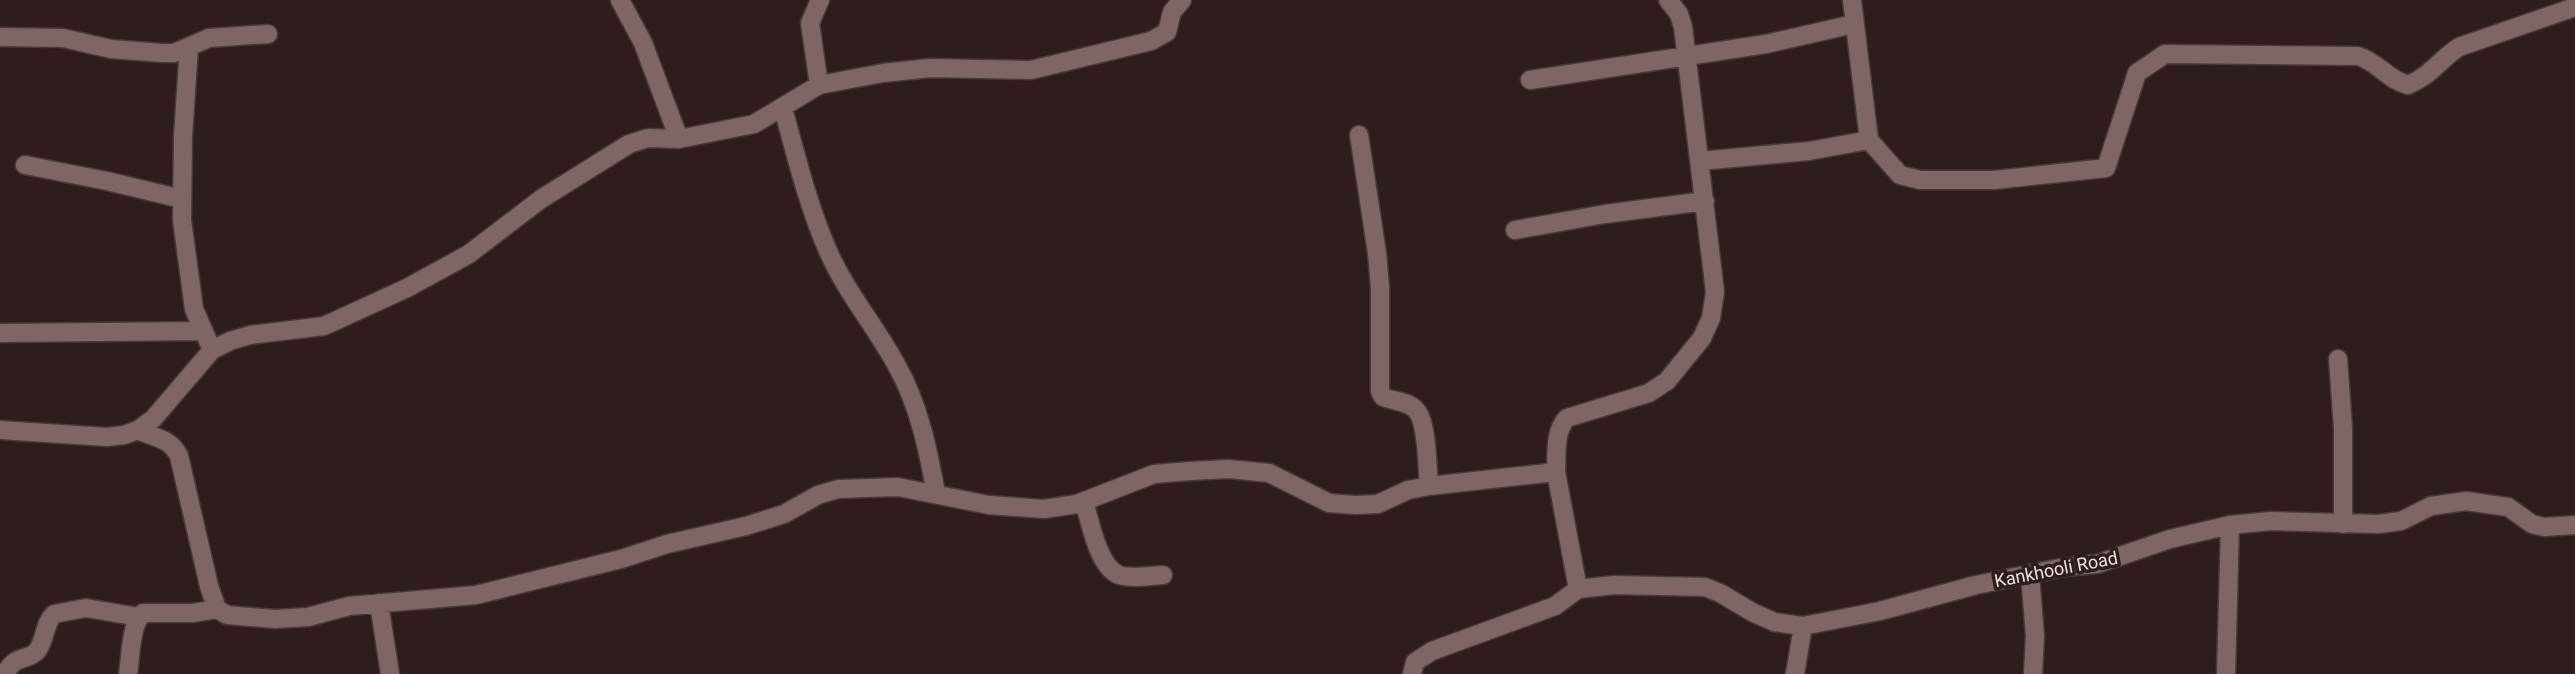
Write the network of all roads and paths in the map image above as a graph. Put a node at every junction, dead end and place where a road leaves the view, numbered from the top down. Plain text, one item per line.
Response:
1 (620, 0) edge
2 (820, 0) edge
3 (1182, 0) edge
4 (1668, 0) edge
5 (1852, 0) edge
6 (2575, 7) edge
7 (1854, 24) junction
8 (268, 34) dead end
9 (0, 37) edge
10 (189, 47) junction
11 (1687, 54) junction
12 (1530, 80) dead end
13 (819, 85) junction
14 (783, 108) junction
15 (1359, 135) dead end
16 (679, 139) junction
17 (1869, 140) junction
18 (1700, 161) junction
19 (24, 165) dead end
20 (182, 199) junction
21 (1704, 201) junction
22 (1515, 230) dead end
23 (204, 331) junction
24 (0, 333) edge
25 (212, 350) junction
26 (2338, 359) dead end
27 (0, 430) edge
28 (138, 430) junction
29 (1556, 472) junction
30 (1429, 486) junction
31 (936, 493) junction
32 (1084, 501) junction
33 (2343, 524) junction
34 (2230, 525) junction
35 (2575, 525) edge
36 (1163, 575) dead end
37 (2030, 575) junction
38 (1578, 589) junction
39 (379, 603) junction
40 (217, 609) junction
41 (139, 617) junction
42 (1803, 626) junction
43 (5, 674) edge
44 (128, 674) edge
45 (390, 674) edge
46 (1412, 674) edge
47 (1795, 674) edge
48 (2033, 674) edge
49 (2226, 674) edge

1 - 16 street
2 - 13 street
3 - 13 street
4 - 11 street
5 - 7 street
6 - 17 street
7 - 11 street
7 - 17 street
8 - 10 street
9 - 10 street
10 - 20 street
11 - 12 street
11 - 18 street
13 - 14 street
14 - 16 street
14 - 31 street
15 - 30 street
16 - 25 street
17 - 18 street
18 - 21 street
19 - 20 street
20 - 23 street
21 - 22 street
21 - 29 street
23 - 24 street
23 - 25 street
25 - 28 street
26 - 33 street
27 - 28 street
28 - 40 street
29 - 30 street
29 - 38 street
30 - 32 street
31 - 32 street
31 - 39 street
32 - 36 street
33 - 34 street, Kankhooli Road
33 - 35 street, Kankhooli Road
34 - 37 street, Kankhooli Road
34 - 49 street
37 - 42 street, Kankhooli Road
37 - 48 street
38 - 42 street, Kankhooli Road
38 - 46 street
39 - 40 street
39 - 45 street
40 - 41 street
41 - 43 street
41 - 44 street
42 - 47 street

